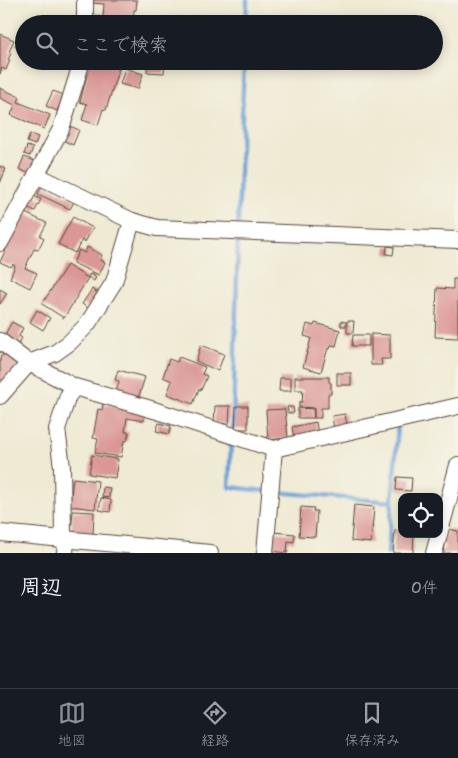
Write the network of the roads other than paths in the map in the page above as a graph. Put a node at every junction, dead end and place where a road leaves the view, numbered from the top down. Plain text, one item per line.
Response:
1 (86, 0) edge
2 (85, 15) edge
3 (79, 70) edge
4 (36, 175) junction
5 (132, 221) junction
6 (458, 240) edge
7 (0, 243) edge
8 (0, 341) edge
9 (29, 363) junction
10 (75, 387) junction
11 (0, 396) edge
12 (458, 406) edge
13 (274, 449) junction
14 (458, 465) edge
15 (0, 533) edge
16 (65, 546) edge
17 (210, 553) edge
18 (265, 553) edge
19 (434, 553) edge

1 - 2 street
3 - 4 street
4 - 5 street
4 - 7 street
5 - 6 street
5 - 9 street
8 - 9 street
9 - 10 street
9 - 11 street
10 - 13 street
10 - 16 street
12 - 13 street
13 - 18 street
14 - 19 street
15 - 16 street
16 - 17 street

